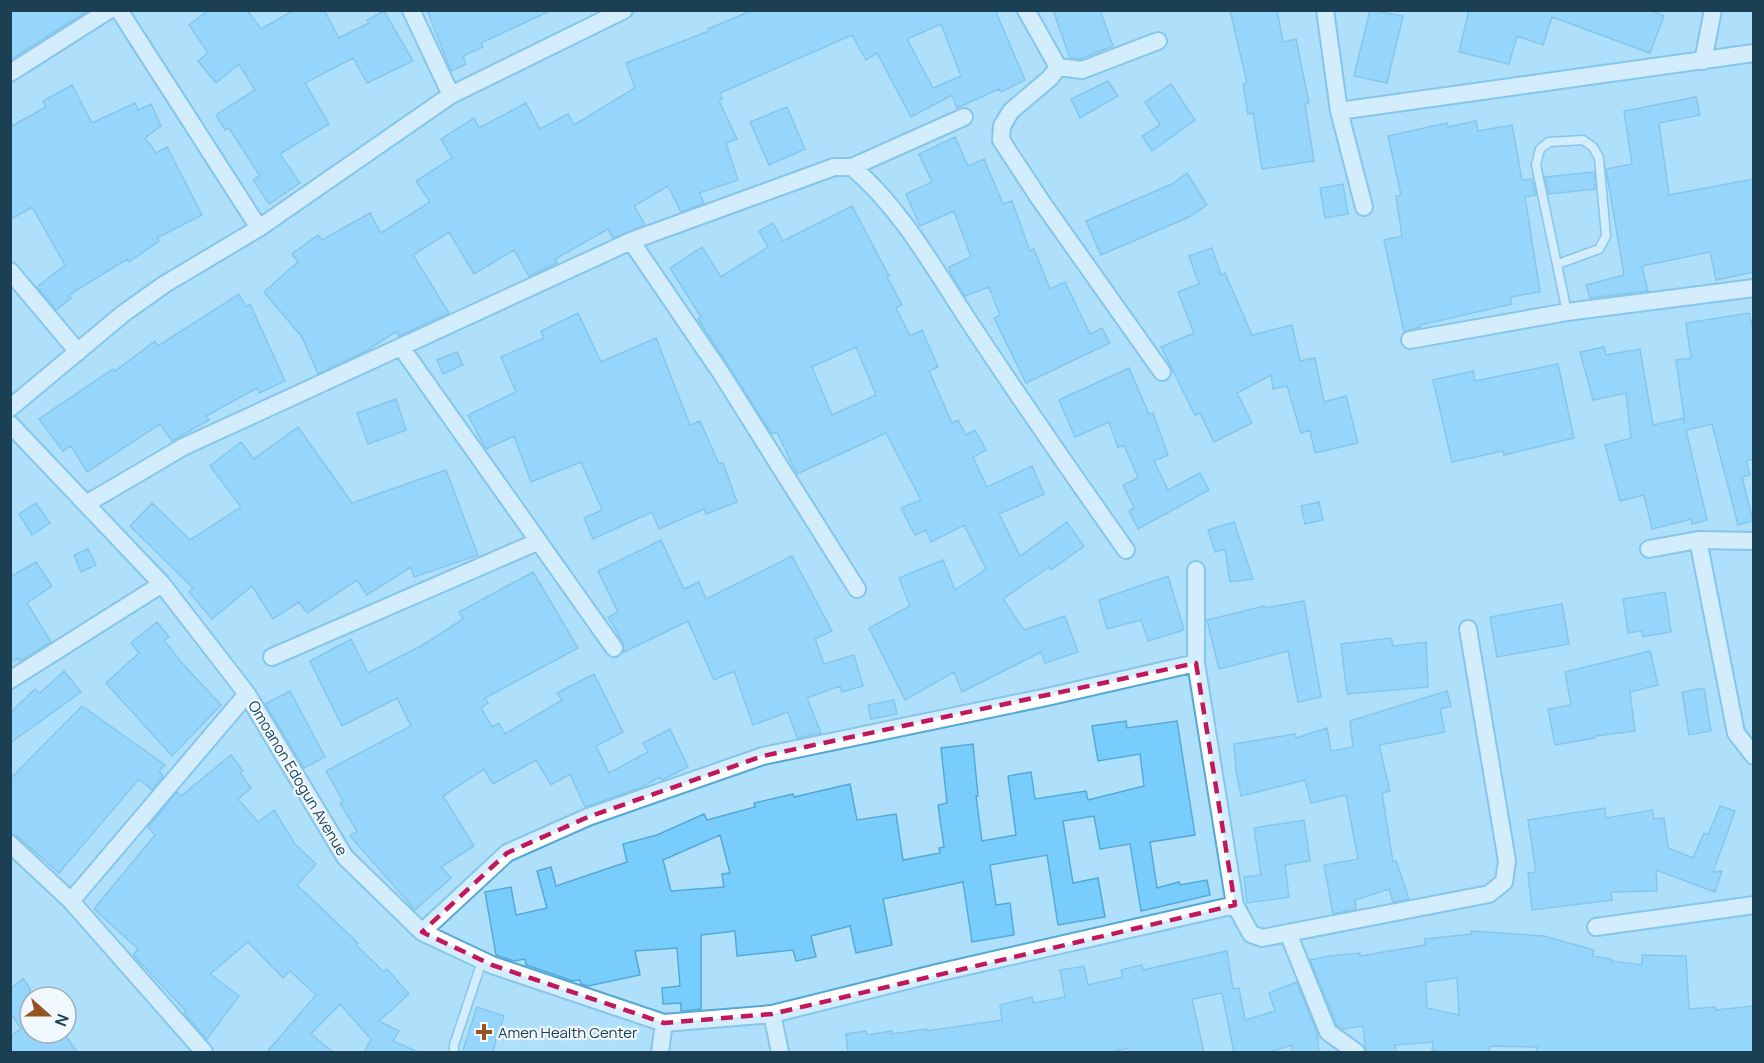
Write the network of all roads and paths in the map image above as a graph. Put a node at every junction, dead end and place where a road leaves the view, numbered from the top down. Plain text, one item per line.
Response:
1 (109, 10) edge
2 (119, 10) edge
3 (411, 10) edge
4 (624, 10) edge
5 (1026, 10) edge
6 (1325, 10) edge
7 (1713, 10) edge
8 (1158, 41) dead end
9 (1754, 53) edge
10 (1703, 61) junction
11 (1058, 67) junction
12 (10, 73) edge
13 (451, 95) junction
14 (1339, 111) junction
15 (964, 117) dead end
16 (852, 167) junction
17 (1364, 207) dead end
18 (259, 228) junction
19 (631, 242) junction
20 (1558, 264) junction
21 (10, 271) edge
22 (1754, 288) edge
23 (1567, 312) junction
24 (1410, 340) dead end
25 (401, 347) junction
26 (78, 352) junction
27 (1162, 372) dead end
28 (10, 408) edge
29 (10, 424) edge
30 (86, 504) junction
31 (1698, 540) junction
32 (1754, 541) edge
33 (537, 542) junction
34 (1649, 549) dead end
35 (1126, 550) dead end
36 (1196, 570) dead end
37 (162, 585) junction
38 (857, 589) dead end
39 (1468, 629) dead end
40 (614, 648) dead end
41 (272, 657) dead end
42 (1196, 663) junction
43 (10, 680) edge
44 (246, 694) junction
45 (1754, 756) edge
46 (10, 844) edge
47 (71, 902) junction
48 (1235, 905) junction
49 (1754, 905) edge
50 (1596, 927) dead end
51 (422, 932) junction
52 (1288, 933) junction
53 (482, 961) junction
54 (772, 1014) junction
55 (664, 1023) junction
56 (204, 1053) edge
57 (454, 1053) edge
58 (660, 1053) edge
59 (780, 1053) edge
60 (1356, 1053) edge

1 - 12 street
2 - 18 street
3 - 13 street
4 - 13 street
5 - 11 street
6 - 14 street
7 - 10 street
8 - 11 street
9 - 10 street
10 - 14 street
11 - 27 street
13 - 18 street
14 - 17 street
15 - 16 street
16 - 19 street
16 - 35 street
18 - 26 street
19 - 25 street
19 - 38 street
20 - 20 lane
20 - 23 lane
21 - 26 street
22 - 23 street
23 - 24 street
25 - 30 street
25 - 33 street
26 - 28 street
29 - 30 street, Omoanon Edogun Avenue
30 - 37 street, Omoanon Edogun Avenue
31 - 32 street
31 - 34 street
31 - 45 street
33 - 40 street
33 - 41 street
36 - 42 street
37 - 43 street
37 - 44 street, Omoanon Edogun Avenue
39 - 52 street
42 - 48 street
42 - 51 street
44 - 47 street
44 - 51 street, Omoanon Edogun Avenue
46 - 47 street
47 - 56 street
48 - 52 street
48 - 54 street, Omoanon Edogun Avenue
49 - 50 street
51 - 53 street, Omoanon Edogun Avenue
52 - 60 street
53 - 55 street, Omoanon Edogun Avenue
53 - 57 lane
54 - 55 street, Omoanon Edogun Avenue
54 - 59 street
55 - 58 street

